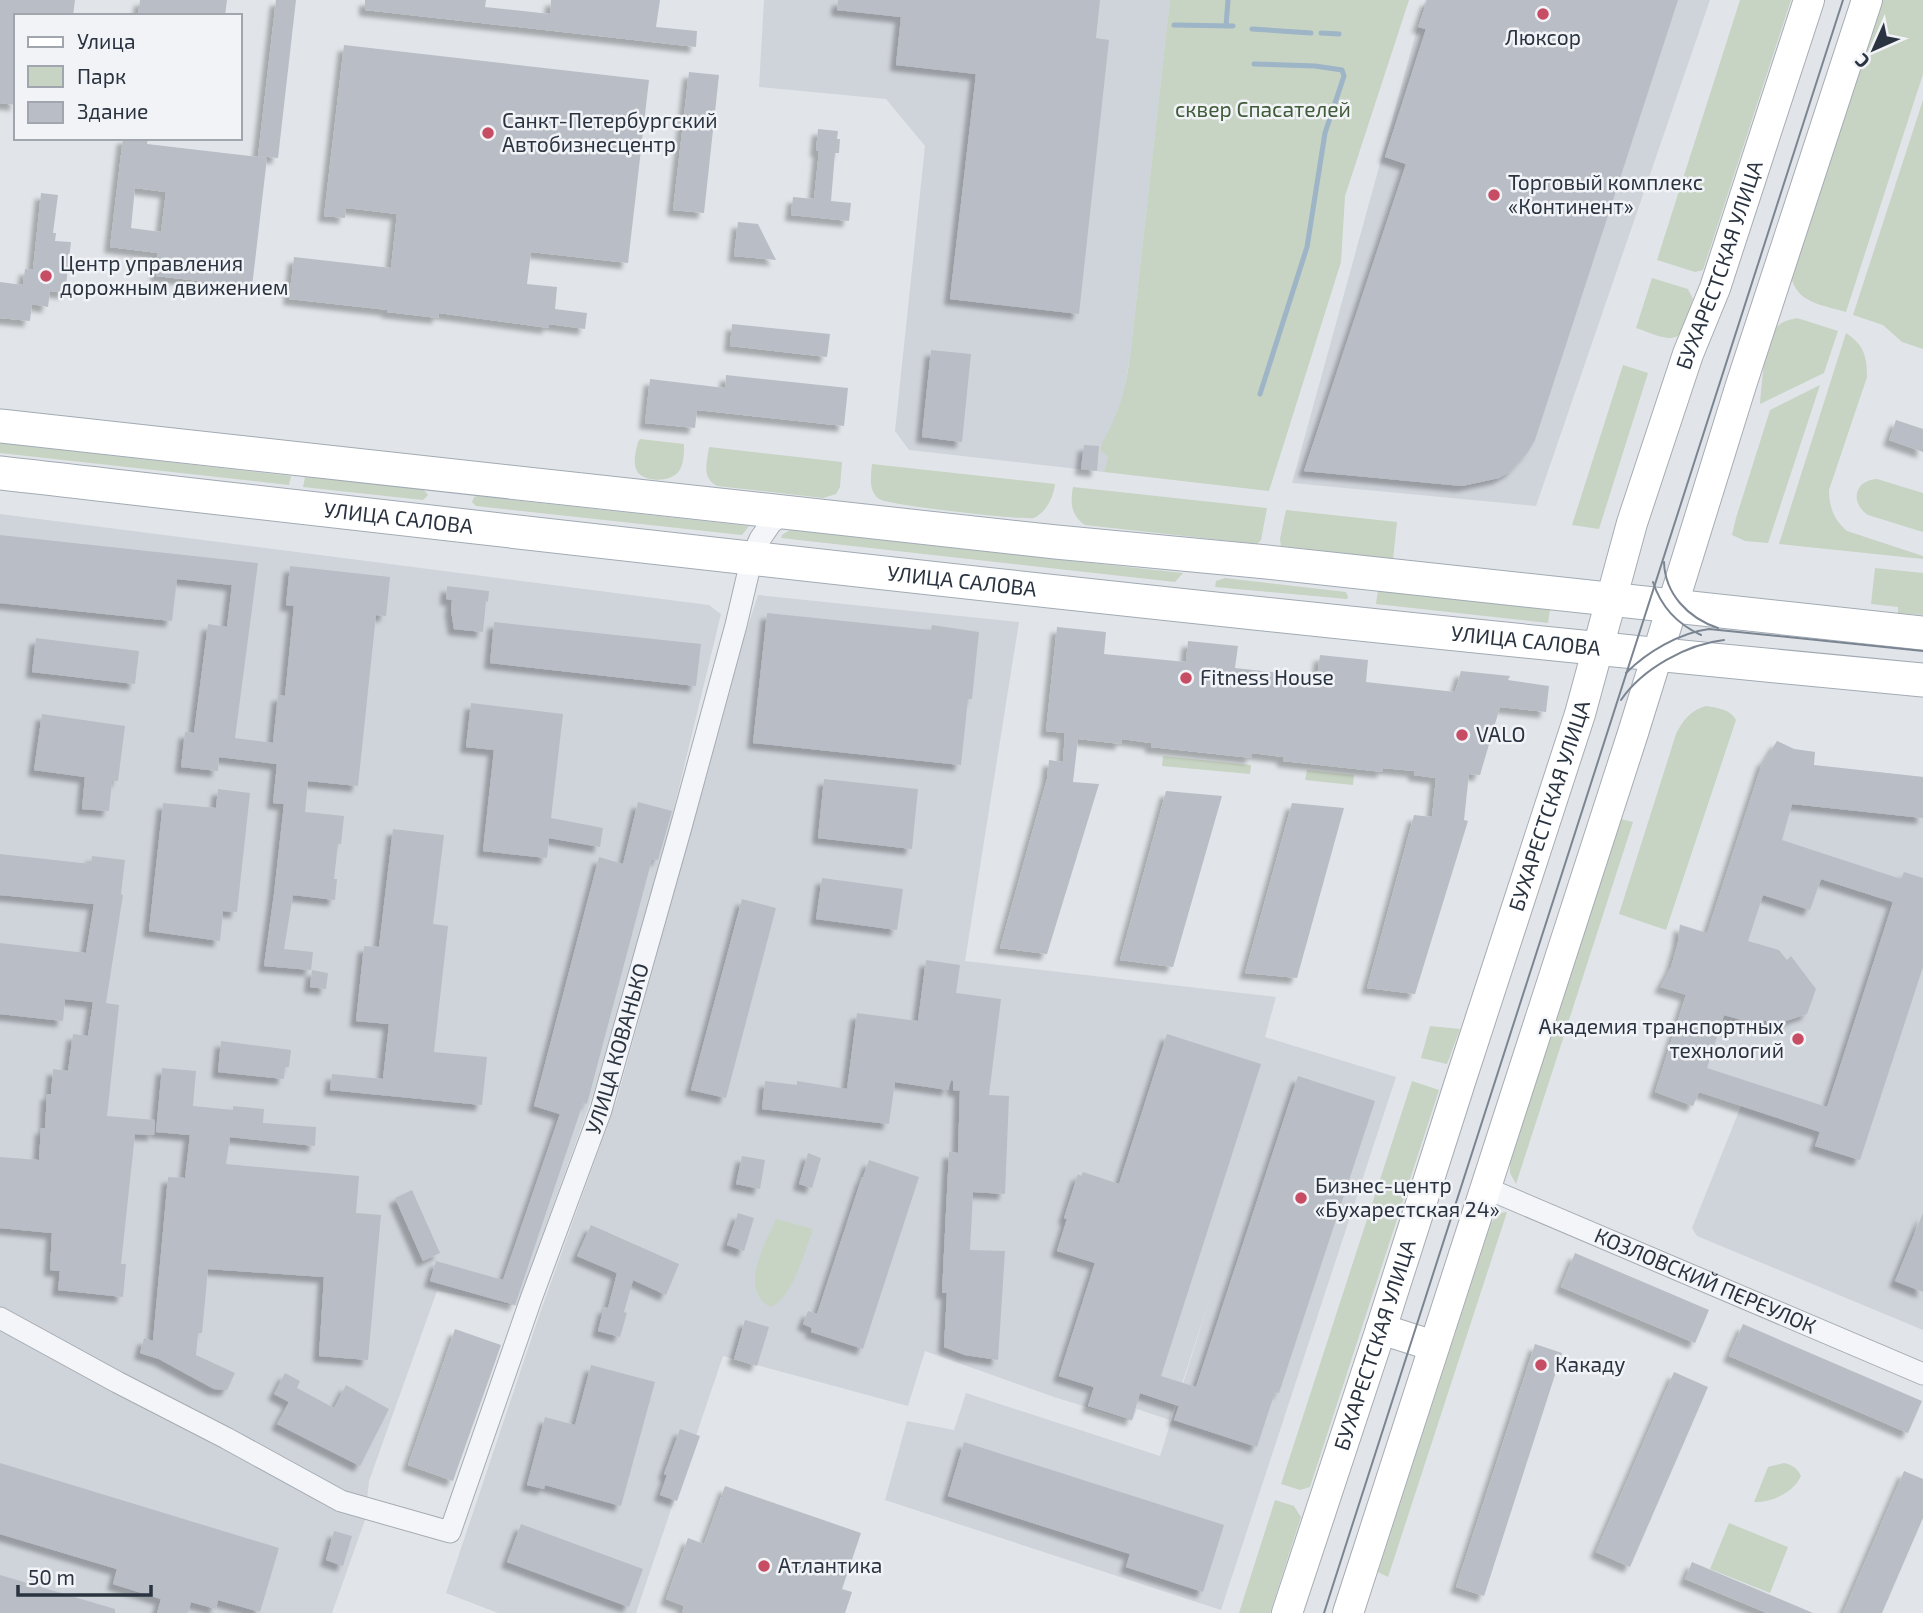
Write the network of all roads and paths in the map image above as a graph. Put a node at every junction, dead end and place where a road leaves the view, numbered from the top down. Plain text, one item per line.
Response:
1 (1809, 0) edge
2 (1867, 0) edge
3 (0, 426) edge
4 (0, 473) edge
5 (444, 474) junction
6 (786, 512) junction
7 (436, 522) junction
8 (1200, 555) junction
9 (752, 557) junction
10 (1355, 572) junction
11 (1611, 600) junction
12 (1671, 606) junction
13 (1196, 607) junction
14 (1344, 622) junction
15 (1923, 633) edge
16 (1597, 649) junction
17 (1656, 655) junction
18 (1923, 680) edge
19 (1486, 1188) junction
20 (0, 1318) edge
21 (1381, 1329) junction
22 (1434, 1346) junction
23 (1923, 1374) edge
24 (1287, 1613) edge
25 (1348, 1613) edge

1 - 11 main road, БУХАРЕСТСКАЯ УЛИЦА
2 - 12 main road
3 - 5 main road
4 - 7 main road, УЛИЦА САЛОВА
5 - 6 main road
5 - 7 main road
6 - 8 main road
6 - 9 street, УЛИЦА КОВАНЬКО
7 - 9 main road, УЛИЦА САЛОВА
8 - 10 main road
8 - 13 main road
9 - 13 main road, УЛИЦА САЛОВА
9 - 20 street, УЛИЦА КОВАНЬКО
10 - 11 main road
10 - 14 main road
11 - 12 main road
11 - 16 main road, БУХАРЕСТСКАЯ УЛИЦА
11 - 17 main road
12 - 15 main road
12 - 17 main road
13 - 14 main road, УЛИЦА САЛОВА
14 - 16 main road, УЛИЦА САЛОВА
16 - 17 main road, УЛИЦА САЛОВА
16 - 21 main road, БУХАРЕСТСКАЯ УЛИЦА
17 - 18 main road, УЛИЦА САЛОВА
17 - 19 main road
19 - 22 main road
19 - 23 street, КОЗЛОВСКИЙ ПЕРЕУЛОК
21 - 22 main road
21 - 24 main road, БУХАРЕСТСКАЯ УЛИЦА
22 - 25 main road

